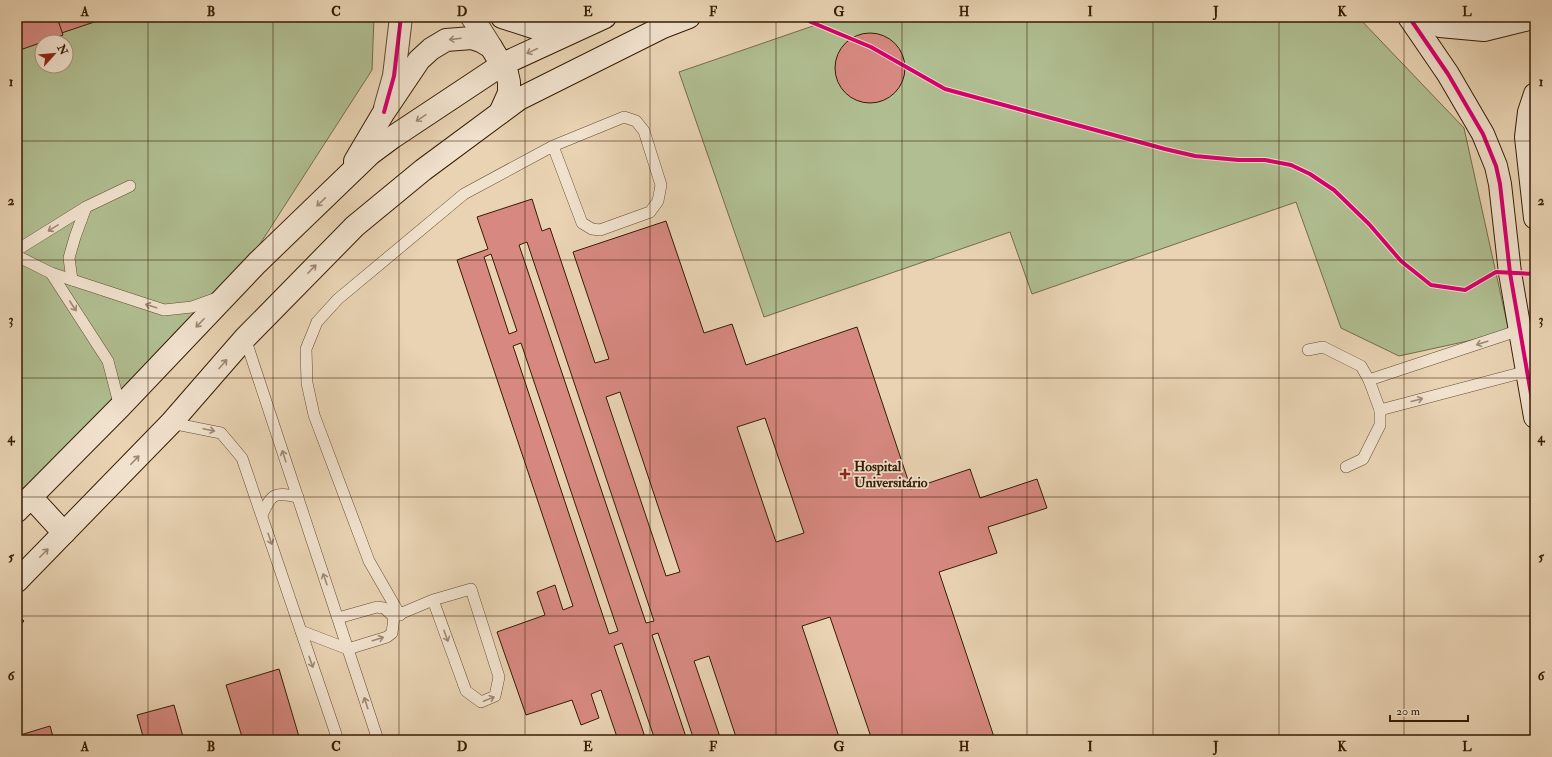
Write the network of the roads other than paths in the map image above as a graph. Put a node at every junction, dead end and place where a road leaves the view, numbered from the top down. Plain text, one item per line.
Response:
1 (401, 17) edge
2 (472, 17) edge
3 (502, 17) edge
4 (605, 17) edge
5 (689, 17) edge
6 (1409, 17) edge
7 (1424, 17) edge
8 (1529, 17) edge
9 (569, 33) junction
10 (497, 56) junction
11 (1535, 94) edge
12 (384, 112) junction
13 (500, 113) junction
14 (553, 146) junction
15 (343, 181) junction
16 (130, 186) dead end
17 (86, 207) junction
18 (1535, 218) edge
19 (17, 250) edge
20 (17, 256) edge
21 (52, 274) junction
22 (72, 280) junction
23 (229, 293) junction
24 (1520, 330) junction
25 (245, 338) junction
26 (1308, 350) dead end
27 (1528, 371) junction
28 (1369, 380) junction
29 (120, 407) junction
30 (1380, 410) junction
31 (1535, 417) edge
32 (171, 422) junction
33 (1346, 467) dead end
34 (298, 497) junction
35 (24, 504) edge
36 (262, 515) junction
37 (64, 533) junction
38 (17, 581) edge
39 (433, 600) junction
40 (397, 616) junction
41 (338, 618) junction
42 (301, 631) junction
43 (348, 649) junction
44 (338, 740) edge
45 (378, 740) edge

1 - 12 main road
2 - 10 main road
3 - 9 main road
4 - 9 main road
5 - 13 main road
6 - 24 main road
7 - 8 main road
9 -> 10 main road
10 -> 12 main road
10 - 13 main road
10 -> 15 main road
11 - 18 main road
12 - 15 main road
25 -> 13 main road
14 - 14 lane
14 - 40 lane
15 -> 23 main road
16 - 17 lane
17 -> 19 lane
17 - 22 lane
20 - 21 lane
21 - 22 lane
21 -> 29 lane
23 -> 22 lane
23 -> 29 main road
24 - 27 main road
24 -> 28 lane
32 -> 25 main road
34 -> 25 lane
26 - 28 lane
30 -> 27 lane
27 - 31 main road
28 - 30 lane
29 - 35 main road
30 - 33 lane
32 -> 36 lane
37 -> 32 main road
34 - 36 lane
41 -> 34 lane
35 - 37 main road
36 -> 42 lane
38 -> 37 main road
39 -> 39 lane
39 - 40 lane
40 - 41 lane
43 -> 40 lane
41 - 43 lane
42 - 43 lane
42 -> 44 lane
45 -> 43 lane

